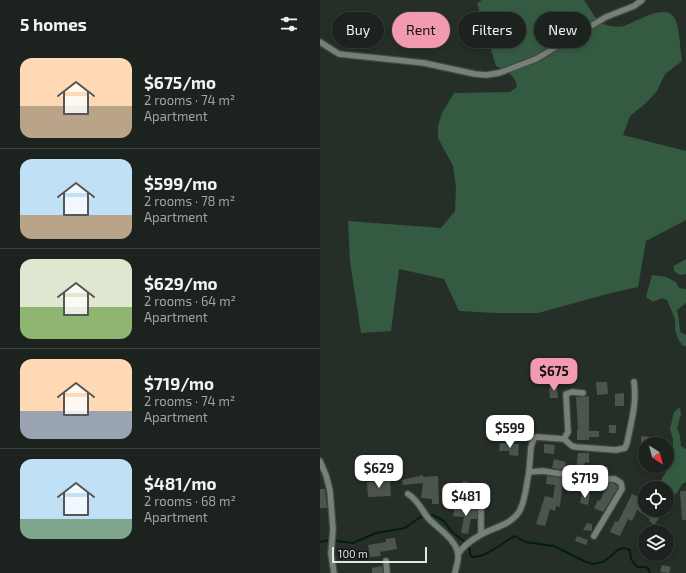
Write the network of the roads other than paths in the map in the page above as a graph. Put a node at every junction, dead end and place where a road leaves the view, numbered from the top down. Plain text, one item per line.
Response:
1 (642, 0) edge
2 (320, 42) edge
3 (634, 382) dead end
4 (583, 393) dead end
5 (564, 439) junction
6 (320, 461) edge
7 (528, 472) junction
8 (408, 494) dead end
9 (452, 501) dead end
10 (482, 534) junction
11 (594, 536) dead end
12 (458, 554) junction
13 (386, 562) dead end
14 (334, 573) edge
15 (387, 573) edge
16 (455, 573) edge

1 - 2 street
3 - 5 street
4 - 5 street
5 - 7 street
6 - 14 street
7 - 10 street
7 - 11 street
8 - 12 street
9 - 10 street
10 - 12 street
12 - 16 street
13 - 15 street

